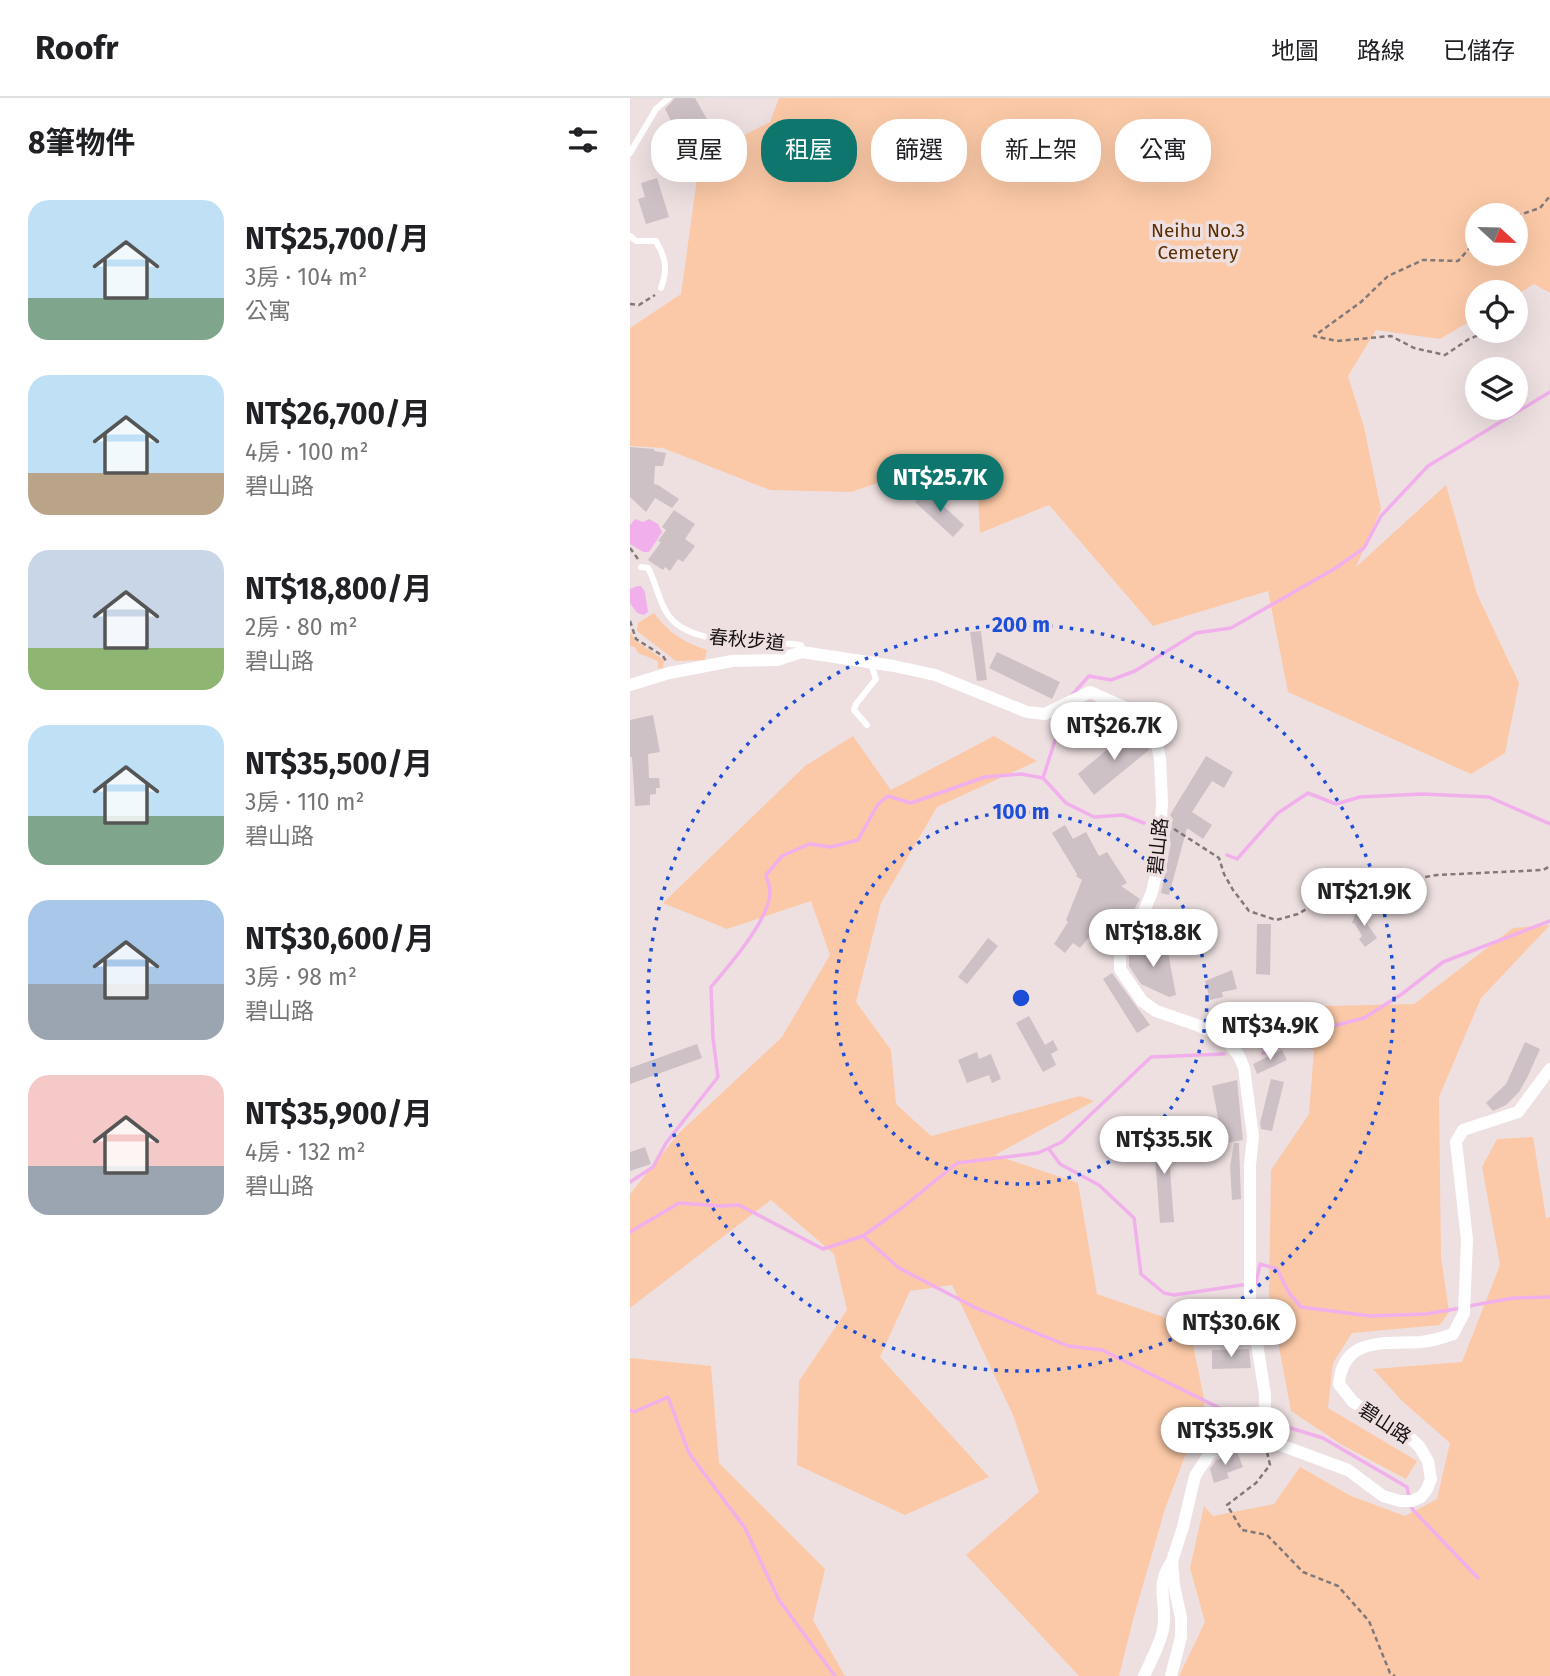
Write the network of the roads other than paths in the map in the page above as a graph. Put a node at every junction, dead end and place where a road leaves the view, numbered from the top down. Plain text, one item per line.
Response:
1 (669, 98) edge
2 (630, 153) edge
3 (630, 236) edge
4 (661, 288) road end
5 (641, 567) dead end
6 (802, 652) junction
7 (871, 663) junction
8 (630, 685) edge
9 (867, 725) dead end
10 (1550, 1069) edge
11 (1264, 1439) junction
12 (1172, 1561) junction
13 (1144, 1676) edge
14 (1171, 1676) edge

1 - 2 lane
3 - 4 lane
5 - 6 lane, 春秋步道
6 - 7 street, 碧山路
6 - 8 street, 碧山路
7 - 9 lane
7 - 11 street, 碧山路
10 - 11 street, 碧山路
11 - 12 street, 碧山路
12 - 13 street
12 - 14 street, 碧山路

